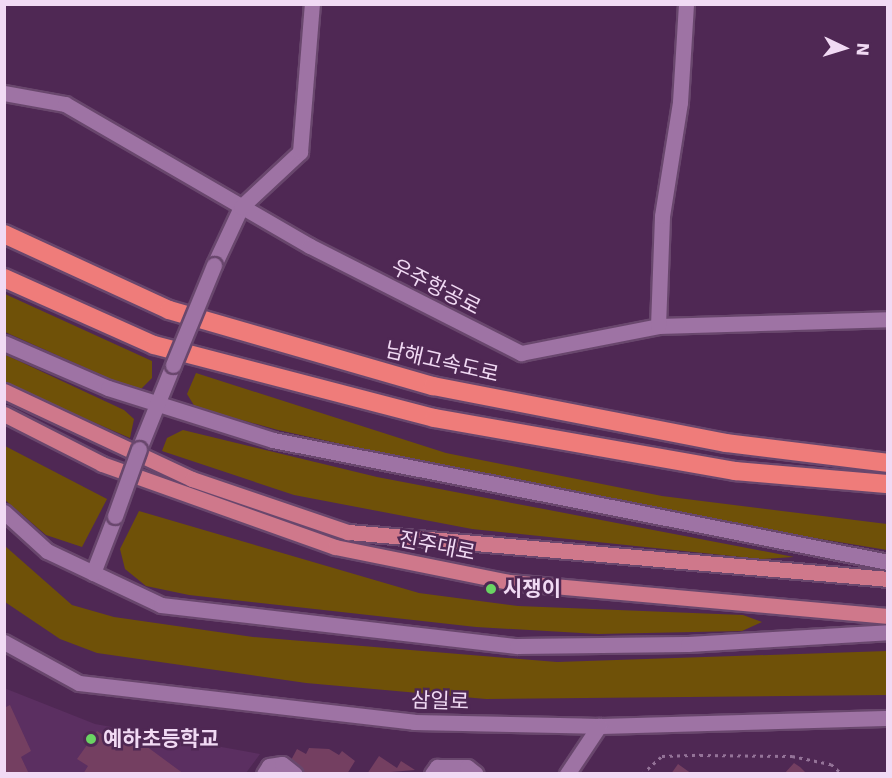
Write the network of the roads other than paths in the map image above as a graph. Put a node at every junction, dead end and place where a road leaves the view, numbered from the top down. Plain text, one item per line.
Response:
1 (312, 4) edge
2 (686, 4) edge
3 (4, 93) edge
4 (242, 207) junction
5 (4, 234) edge
6 (4, 278) edge
7 (888, 319) edge
8 (658, 326) junction
9 (4, 343) edge
10 (4, 391) edge
11 (157, 403) junction
12 (4, 414) edge
13 (888, 464) edge
14 (888, 484) edge
15 (4, 512) edge
16 (888, 562) edge
17 (93, 573) junction
18 (888, 579) edge
19 (888, 616) edge
20 (888, 632) edge
21 (4, 642) edge
22 (888, 718) edge
23 (599, 726) junction
24 (266, 770) edge
25 (295, 774) edge
26 (432, 774) edge
27 (476, 774) edge
28 (567, 774) edge

1 - 4 street
2 - 8 street
3 - 4 street, 우주항공로
4 - 8 street, 우주항공로
4 - 11 street, bridge
5 - 13 highway, 남해고속도로
6 - 14 highway
7 - 8 street, 우주항공로
9 - 11 street
10 - 18 main road, 진주대로
11 - 16 street
11 - 17 street, bridge
12 - 19 main road, 진주대로
15 - 17 street
17 - 20 street
21 - 23 street, 삼일로
22 - 23 street, 삼일로
23 - 28 street
24 - 25 street
26 - 27 street

